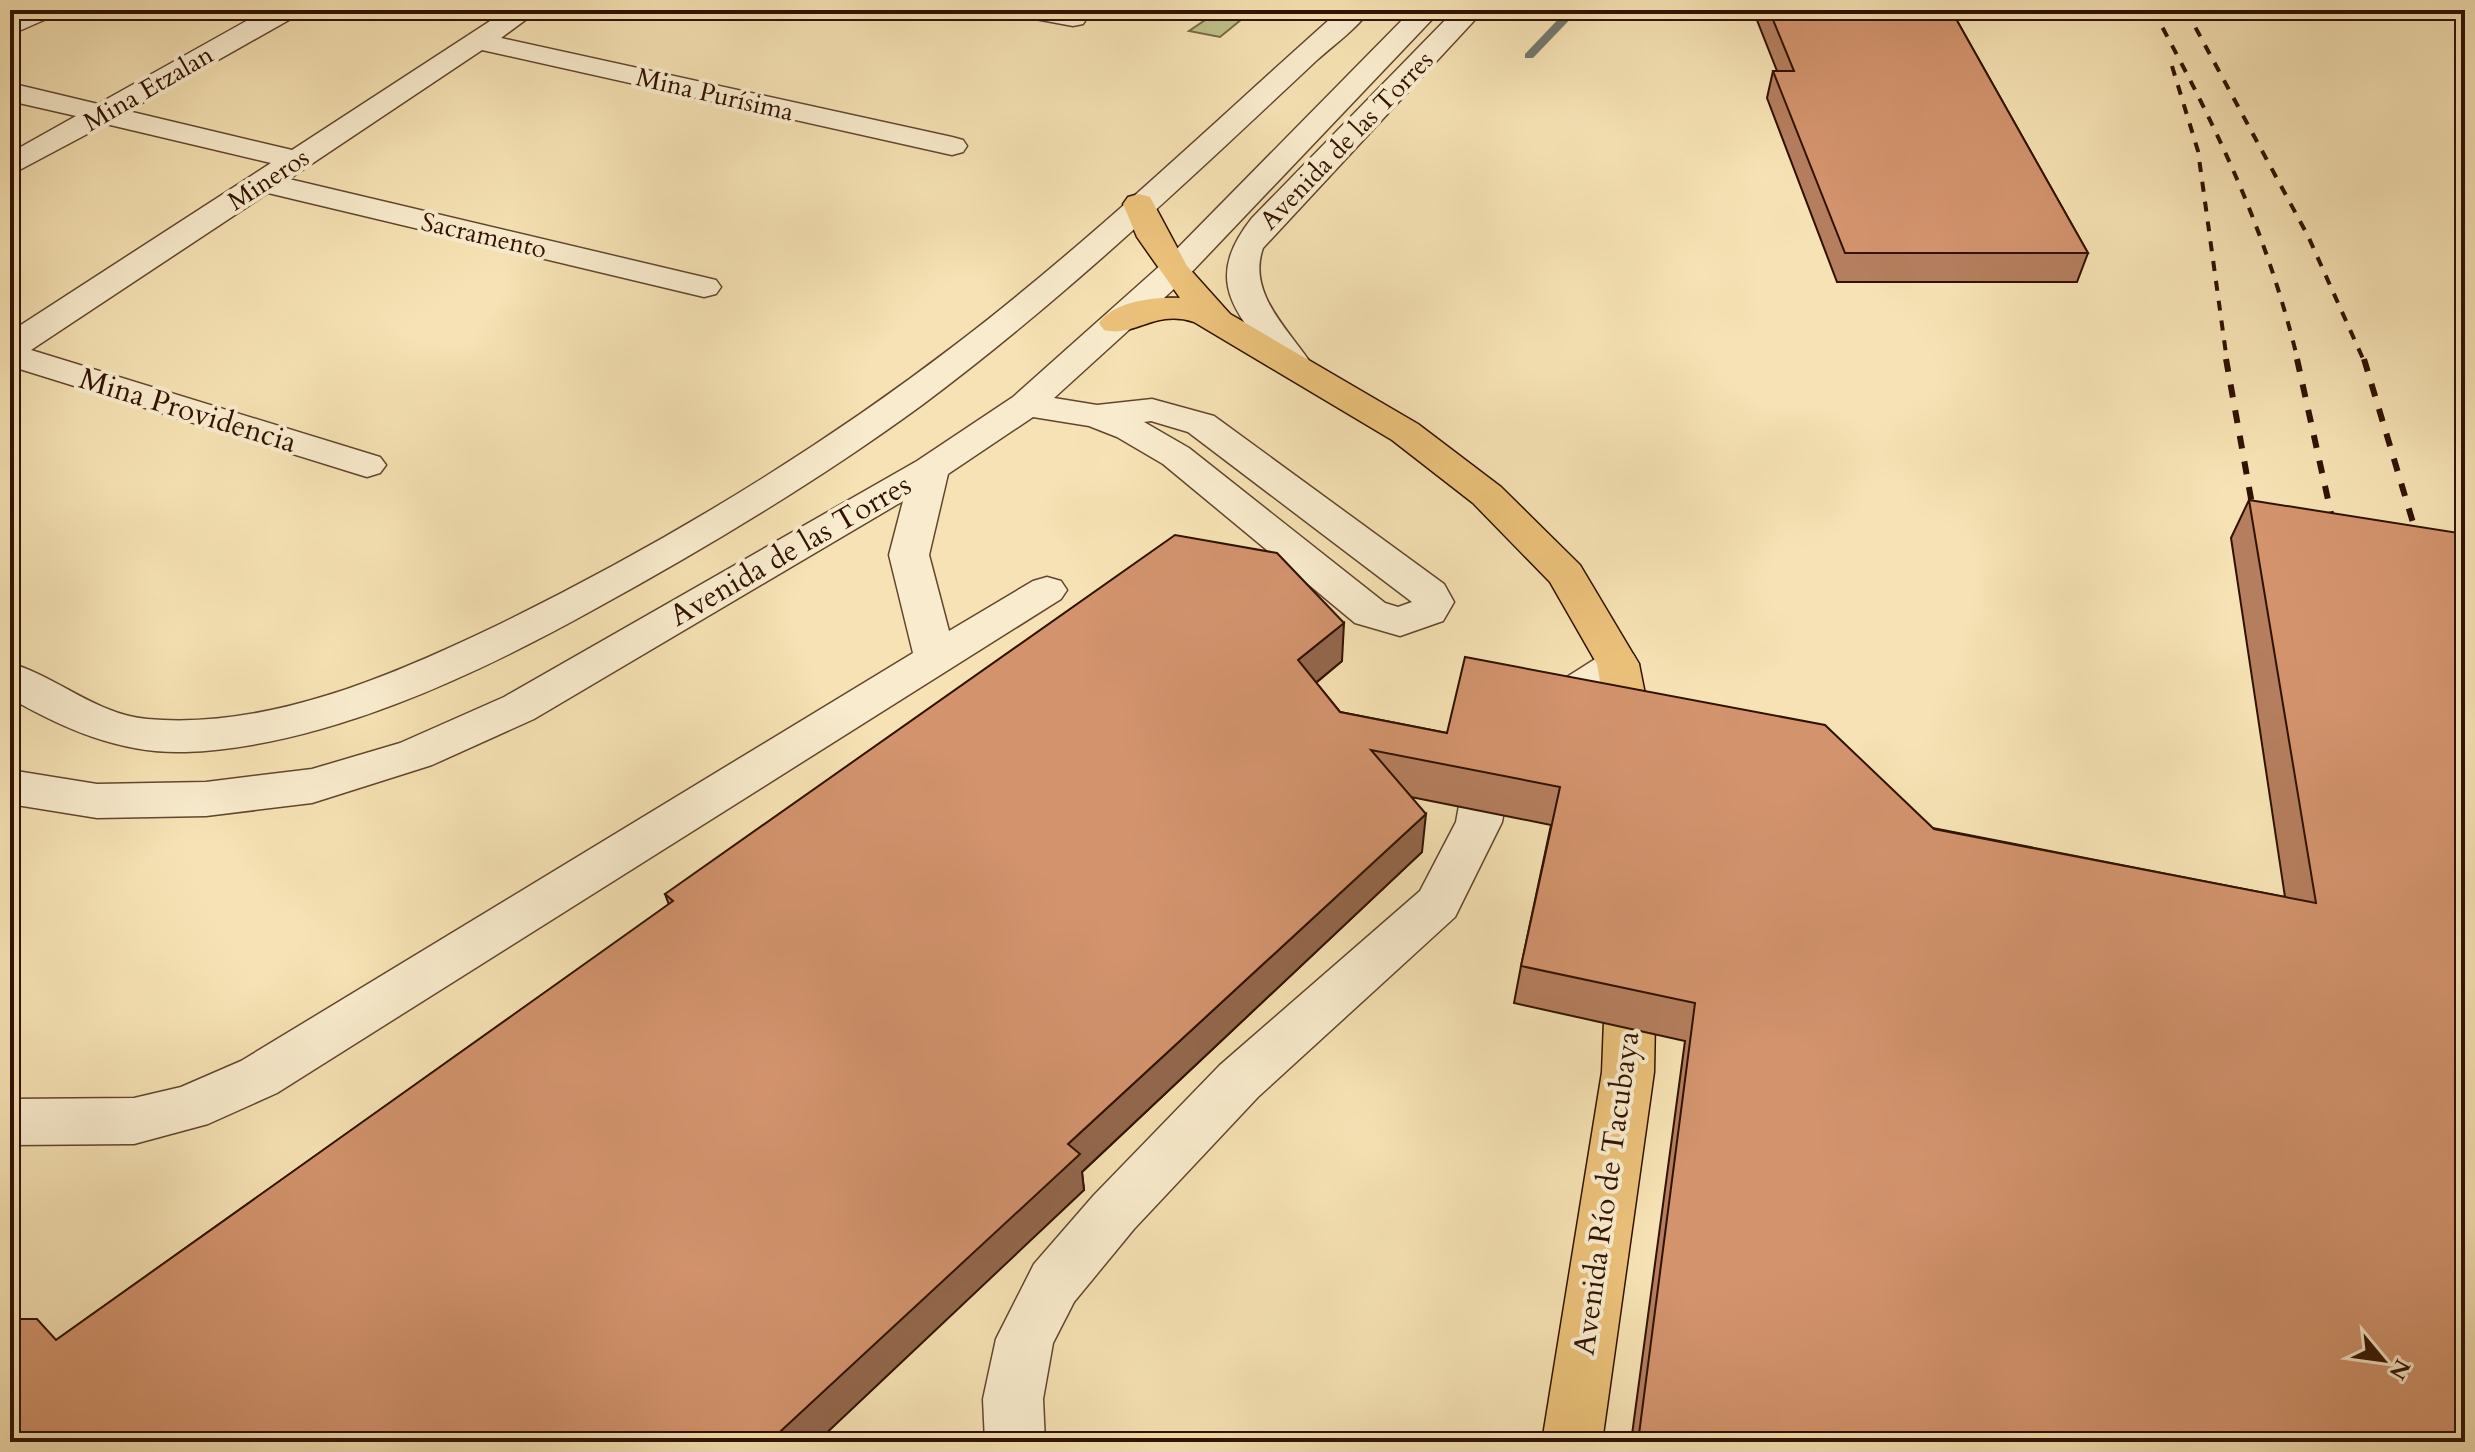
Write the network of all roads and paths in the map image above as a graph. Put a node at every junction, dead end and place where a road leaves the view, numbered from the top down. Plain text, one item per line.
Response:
1 (43, 10) edge
2 (286, 10) edge
3 (525, 10) edge
4 (1029, 10) edge
5 (1356, 10) edge
6 (1427, 10) edge
7 (1470, 10) edge
8 (1073, 18) dead end
9 (10, 27) edge
10 (478, 41) junction
11 (10, 92) edge
12 (102, 114) junction
13 (952, 146) dead end
14 (297, 160) junction
15 (10, 166) edge
16 (263, 182) junction
17 (1139, 204) junction
18 (1174, 271) junction
19 (704, 287) dead end
20 (1218, 321) junction
21 (1116, 323) junction
22 (10, 348) edge
23 (10, 355) edge
24 (1292, 362) junction
25 (1026, 405) junction
26 (1097, 416) junction
27 (367, 465) dead end
28 (930, 469) junction
29 (1047, 590) dead end
30 (935, 658) junction
31 (1618, 664) junction
32 (17, 691) edge
33 (10, 787) edge
34 (1638, 790) edge
35 (1632, 929) edge
36 (10, 1122) edge
37 (1015, 1442) edge
38 (1572, 1442) edge

1 - 9 street
2 - 12 street, Mina Etzalan
3 - 10 street, Mineros
4 - 8 street
5 - 17 street, Avenida de las Torres
6 - 18 street, Avenida de las Torres
7 - 24 street, Avenida de las Torres
10 - 13 street, Mina Purísima
10 - 14 street, Mineros
11 - 12 street
12 - 14 street
12 - 15 street, Mina Etzalan
14 - 16 street, Mineros
16 - 19 street, Sacramento
16 - 22 street, Mineros
17 - 18 main road
17 - 32 street, Avenida de las Torres
18 - 20 main road
18 - 21 street, Avenida de las Torres
20 - 21 main road
20 - 24 main road
21 - 25 street, Avenida de las Torres
23 - 27 street, Mina Providencia
24 - 31 main road
25 - 26 street
25 - 28 street, Avenida de las Torres
26 - 26 street
28 - 30 street
28 - 33 street, Avenida de las Torres
29 - 30 street
30 - 36 street
31 - 34 main road
31 - 37 street
35 - 38 main road, Avenida Río de Tacubaya

